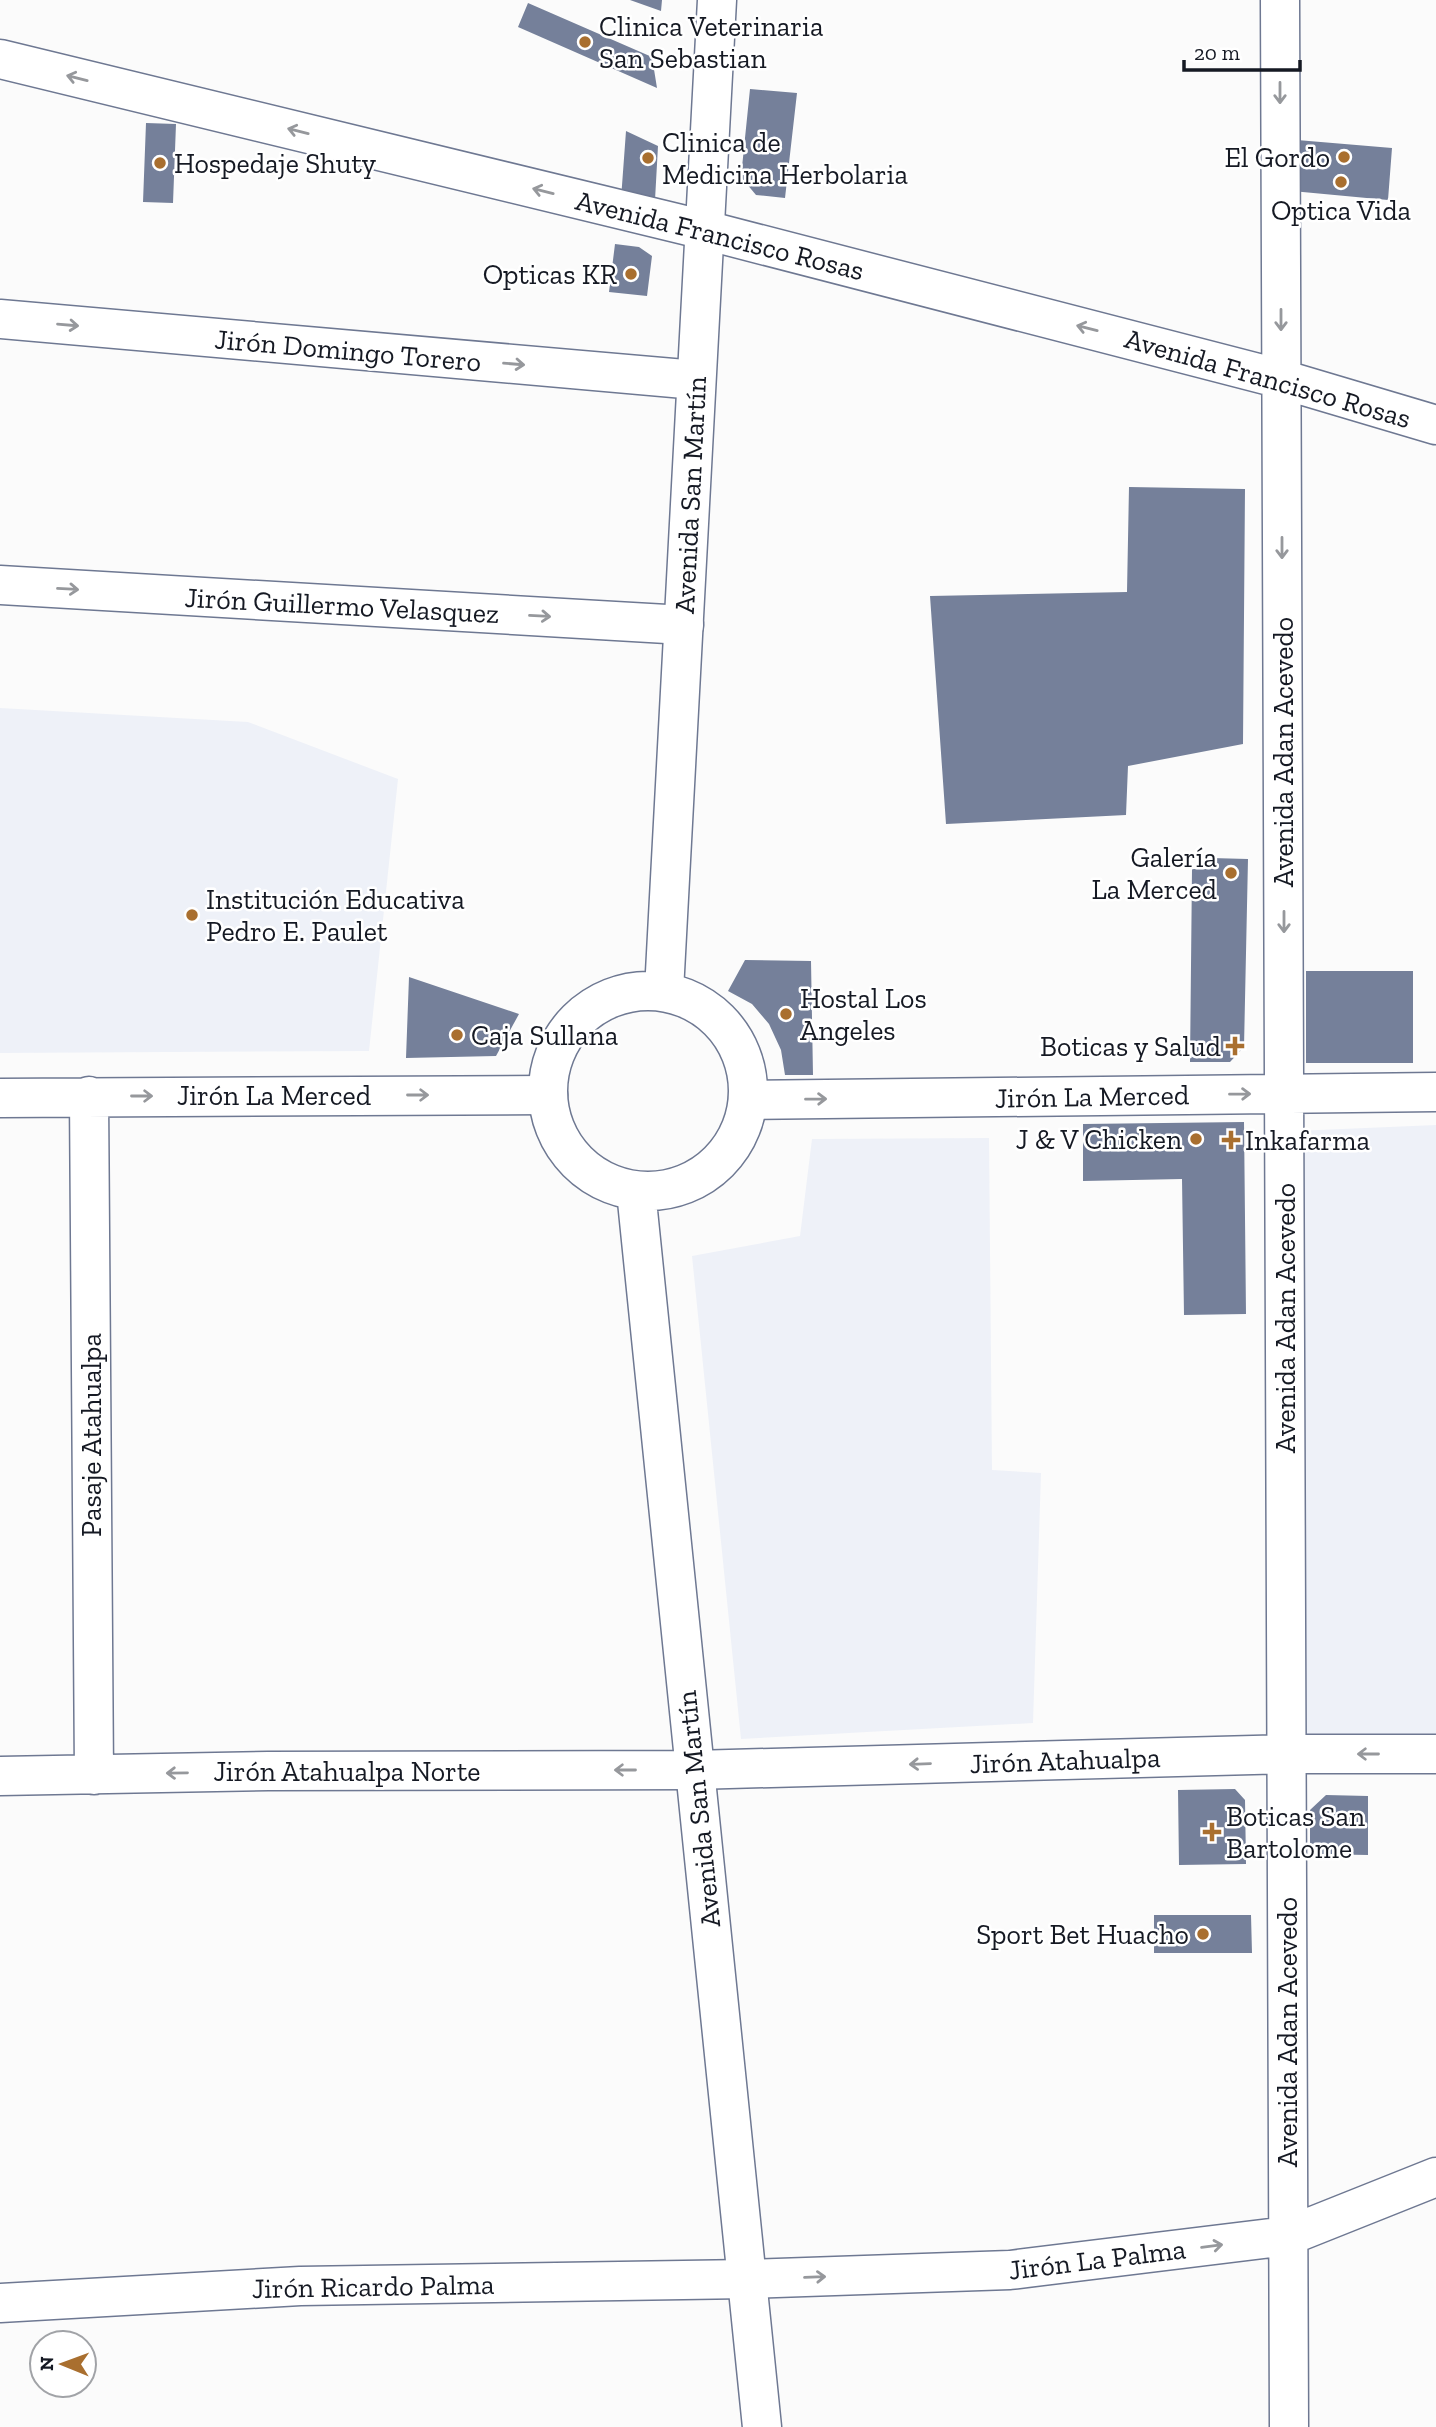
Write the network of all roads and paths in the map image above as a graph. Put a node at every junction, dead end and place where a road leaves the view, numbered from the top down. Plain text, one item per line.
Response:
1 (717, 0) edge
2 (1280, 0) edge
3 (0, 60) edge
4 (705, 230) junction
5 (0, 319) edge
6 (1282, 379) junction
7 (696, 380) junction
8 (1436, 425) edge
9 (0, 585) edge
10 (684, 625) junction
11 (664, 991) junction
12 (1436, 1092) edge
13 (1284, 1094) junction
14 (548, 1095) junction
15 (89, 1096) junction
16 (0, 1098) edge
17 (748, 1100) junction
18 (636, 1191) junction
19 (1287, 1754) junction
20 (1436, 1754) edge
21 (694, 1770) junction
22 (94, 1775) junction
23 (0, 1776) edge
24 (1436, 2177) edge
25 (1288, 2236) junction
26 (747, 2279) junction
27 (0, 2303) edge
28 (762, 2427) edge
29 (1289, 2427) edge

1 - 4 street, Avenida San Martín
2 -> 6 street, Avenida Adan Acevedo
4 -> 3 street, Avenida Francisco Rosas
6 -> 4 street, Avenida Francisco Rosas
4 - 7 street, Avenida San Martín
5 -> 7 street, Jirón Domingo Torero
6 - 8 street, Avenida Francisco Rosas
6 -> 13 street, Avenida Adan Acevedo
7 - 10 street, Avenida San Martín
9 -> 10 street, Jirón Guillermo Velasquez
10 - 11 street, Avenida San Martín
11 - 14 street
11 - 17 street
12 - 13 street, Jirón La Merced
17 -> 13 street, Jirón La Merced
13 - 19 street, Avenida Adan Acevedo
15 -> 14 street, Jirón La Merced
14 - 18 street
15 - 16 street, Jirón La Merced
15 - 22 street, Pasaje Atahualpa
17 - 18 street
18 - 21 street, Avenida San Martín
20 -> 19 street, Jirón Atahualpa
19 -> 21 street, Jirón Atahualpa
19 - 25 street, Avenida Adan Acevedo
21 -> 22 street, Jirón Atahualpa Norte
21 - 26 street, Avenida San Martín
22 - 23 street, Jirón Atahualpa Norte
24 - 25 street, Jirón La Palma
26 -> 25 street, Jirón La Palma
25 - 29 street, Avenida Adan Acevedo
26 - 27 street, Jirón Ricardo Palma
26 - 28 street, Avenida San Martín

